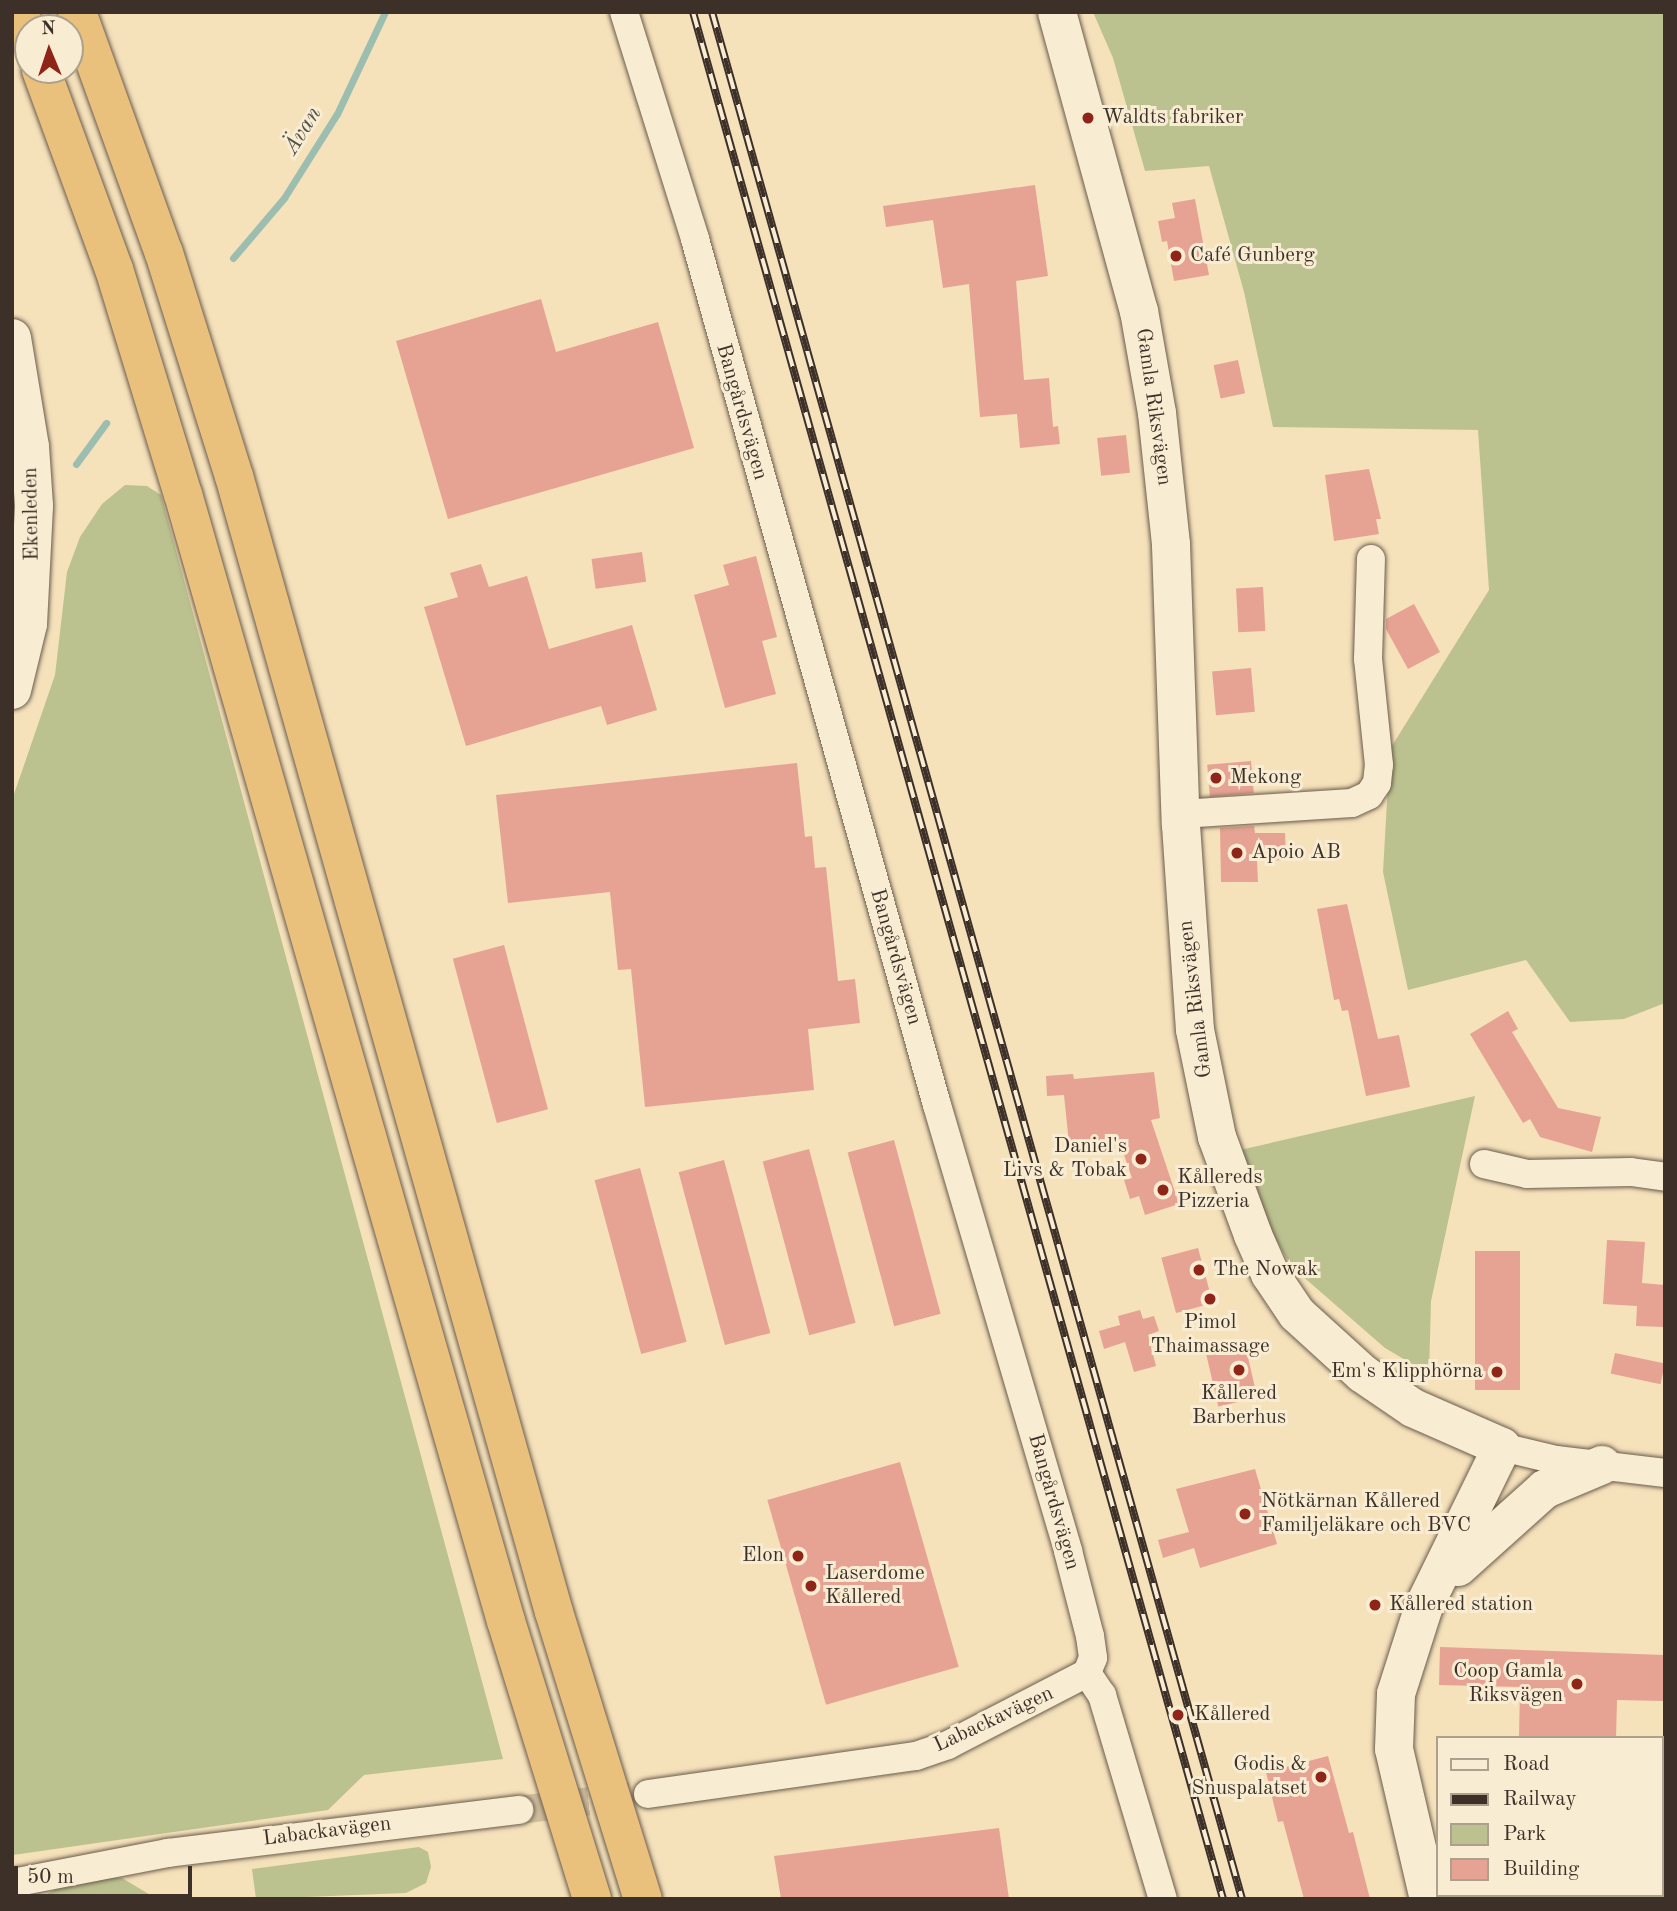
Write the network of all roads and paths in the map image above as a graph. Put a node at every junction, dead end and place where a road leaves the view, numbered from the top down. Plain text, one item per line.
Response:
1 (76, 12) edge
2 (624, 12) edge
3 (1057, 12) edge
4 (46, 84) edge
5 (12, 338) edge
6 (1371, 559) dead end
7 (12, 691) edge
8 (1181, 814) junction
9 (1484, 1164) dead end
10 (1665, 1177) edge
11 (1502, 1447) junction
12 (1602, 1465) junction
13 (1665, 1473) edge
14 (1438, 1584) junction
15 (1087, 1673) junction
16 (648, 1794) tunnel mouth
17 (519, 1810) tunnel mouth
18 (12, 1883) edge
19 (592, 1899) edge
20 (643, 1899) edge
21 (1163, 1899) edge
22 (1429, 1899) edge

1 - 20 highway
2 - 15 street, Bangårdsvägen
3 - 8 street, Gamla Riksvägen
4 - 19 highway
5 - 7 street, Ekenleden
6 - 8 street
8 - 11 street, Gamla Riksvägen
9 - 10 street
11 - 12 street
11 - 14 street
12 - 13 street
12 - 14 street
14 - 22 street
15 - 16 street, Labackavägen
15 - 21 street
17 - 18 street, Labackavägen

